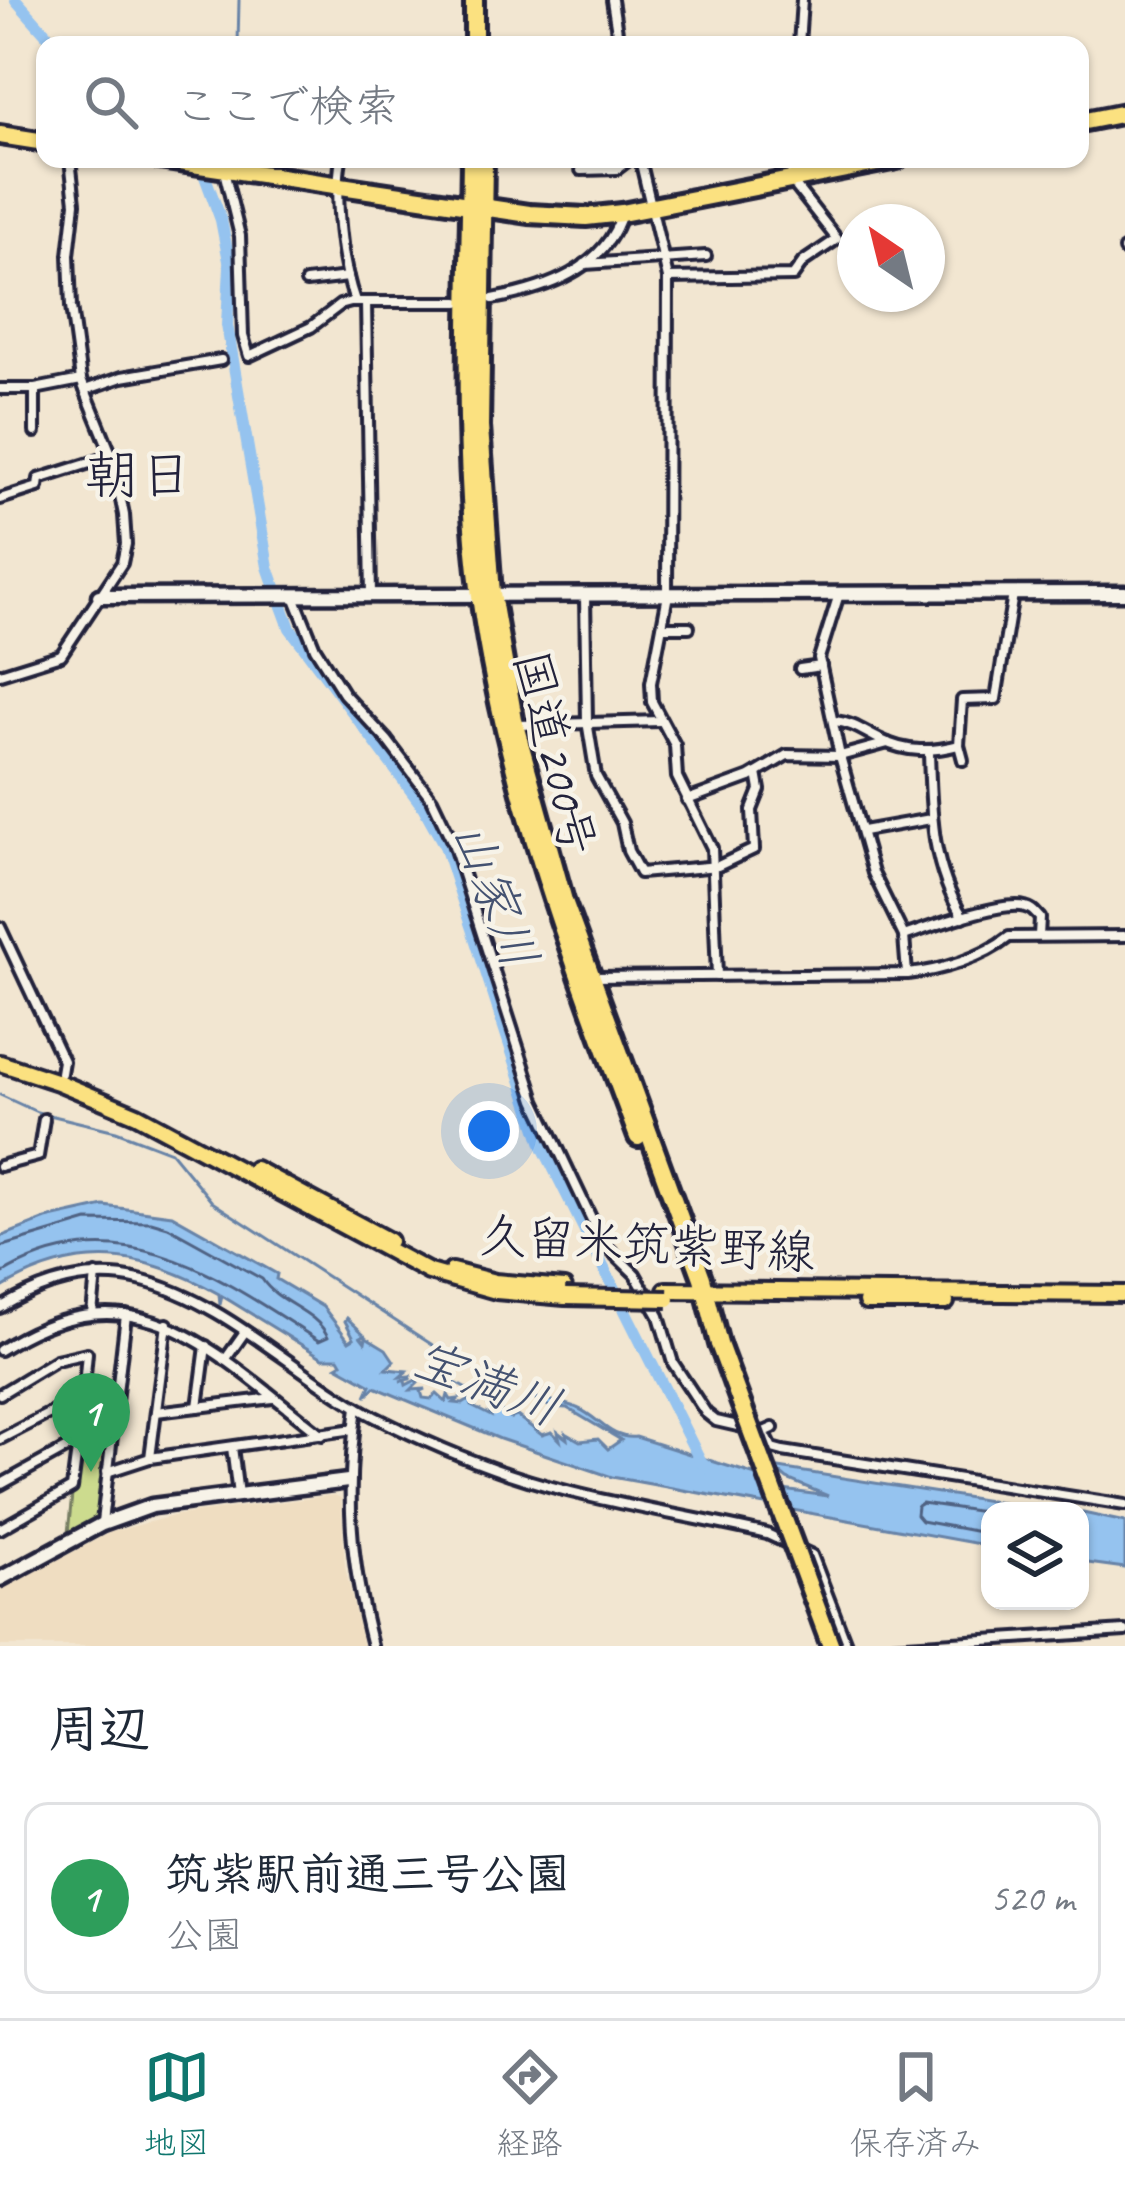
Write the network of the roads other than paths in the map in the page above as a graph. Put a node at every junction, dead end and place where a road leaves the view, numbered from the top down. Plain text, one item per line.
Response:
1 (474, 0) edge
2 (485, 0) edge
3 (612, 0) edge
4 (802, 0) edge
5 (473, 36) edge
6 (485, 36) edge
7 (618, 36) edge
8 (800, 36) edge
9 (1125, 113) edge
10 (1089, 120) edge
11 (0, 135) edge
12 (36, 141) edge
13 (71, 168) edge
14 (223, 168) joint
15 (340, 168) edge
16 (472, 168) edge
17 (483, 168) edge
18 (618, 168) edge
19 (642, 168) edge
20 (788, 168) edge
21 (792, 168) edge
22 (581, 170) dead end
23 (338, 185) junction
24 (478, 206) junction
25 (652, 208) junction
26 (622, 213) junction
27 (706, 256) dead end
28 (665, 259) junction
29 (584, 264) junction
30 (348, 278) junction
31 (668, 278) junction
32 (306, 282) dead end
33 (493, 299) dead end
34 (355, 301) junction
35 (458, 302) dead end
36 (366, 303) junction
37 (221, 360) dead end
38 (83, 385) junction
39 (0, 389) edge
40 (34, 389) junction
41 (35, 432) dead end
42 (112, 456) junction
43 (0, 499) edge
44 (1125, 593) edge
45 (486, 594) junction
46 (585, 594) junction
47 (667, 594) junction
48 (838, 594) junction
49 (1013, 594) junction
50 (371, 595) junction
51 (99, 596) junction
52 (294, 596) junction
53 (662, 627) junction
54 (689, 627) dead end
55 (821, 666) junction
56 (800, 669) dead end
57 (0, 674) edge
58 (587, 721) junction
59 (660, 721) junction
60 (835, 721) junction
61 (515, 725) junction
62 (888, 743) junction
63 (959, 745) junction
64 (928, 753) junction
65 (840, 756) junction
66 (963, 760) dead end
67 (757, 773) junction
68 (688, 800) junction
69 (931, 819) junction
70 (863, 831) junction
71 (714, 867) junction
72 (963, 917) junction
73 (0, 928) edge
74 (1040, 936) junction
75 (1125, 936) edge
76 (904, 937) junction
77 (907, 974) junction
78 (717, 976) junction
79 (591, 977) junction
80 (0, 1053) edge
81 (0, 1063) edge
82 (62, 1073) junction
83 (44, 1119) dead end
84 (0, 1166) edge
85 (96, 1275) junction
86 (564, 1292) junction
87 (704, 1297) junction
88 (1125, 1298) edge
89 (0, 1308) edge
90 (92, 1314) junction
91 (126, 1315) junction
92 (167, 1324) junction
93 (244, 1333) junction
94 (206, 1346) junction
95 (0, 1350) edge
96 (225, 1360) junction
97 (0, 1394) edge
98 (274, 1398) junction
99 (198, 1407) junction
100 (357, 1407) junction
101 (156, 1412) junction
102 (354, 1429) junction
103 (322, 1435) junction
104 (0, 1439) edge
105 (232, 1447) junction
106 (150, 1458) junction
107 (107, 1472) junction
108 (348, 1481) junction
109 (1, 1482) edge
110 (238, 1495) junction
111 (1125, 1505) edge
112 (102, 1523) junction
113 (0, 1529) edge
114 (0, 1579) edge
115 (1125, 1631) edge
116 (372, 1646) edge
117 (831, 1646) edge
118 (847, 1646) edge
119 (891, 1646) edge

1 - 5 highway
2 - 6 highway
3 - 7 street
4 - 8 street
9 - 10 highway
11 - 12 highway
13 - 38 street
14 - 23 highway
14 - 34 street
15 - 23 street
16 - 24 highway
17 - 24 highway, 国道200号
18 - 22 street
19 - 25 street
20 - 25 highway
21 - 31 street
23 - 24 highway
23 - 30 street
24 - 26 highway
24 - 45 highway, 国道200号
25 - 26 highway
25 - 28 street
26 - 29 street
27 - 28 street
28 - 29 street
28 - 31 street
29 - 33 street
30 - 32 street
30 - 34 street
31 - 47 street
34 - 36 street
35 - 36 street
36 - 50 street
37 - 38 street
38 - 40 street
38 - 42 street
39 - 40 street
40 - 41 street
42 - 43 street
42 - 51 street
44 - 49 street
45 - 46 street
45 - 50 street
45 - 61 highway, 国道200号
45 - 87 highway, 国道200号
46 - 47 street
46 - 58 street
47 - 48 street
47 - 53 street
48 - 49 street
48 - 55 street
49 - 63 street
50 - 52 street
51 - 52 street
51 - 57 street
52 - 111 street
53 - 54 street
53 - 59 street
55 - 56 street
55 - 60 street
58 - 59 street
58 - 61 street
58 - 71 street
59 - 68 street
60 - 62 street
60 - 65 street
61 - 79 highway, 国道200号
62 - 64 street
62 - 65 street
63 - 64 street
63 - 66 street
64 - 69 street
65 - 67 street
65 - 70 street
67 - 68 street
67 - 71 street
68 - 71 street
69 - 70 street
69 - 72 street
70 - 76 street
71 - 78 street
72 - 74 street
72 - 76 street
73 - 82 street
74 - 75 street
74 - 77 street
76 - 77 street
77 - 78 street
78 - 79 street
79 - 87 highway, 国道200号
80 - 82 main road, 久留米筑紫野線
81 - 86 main road, 久留米筑紫野線
82 - 86 main road, 久留米筑紫野線
83 - 84 street
85 - 89 street
85 - 90 street
85 - 93 street
86 - 87 main road, 久留米筑紫野線, bridge
87 - 88 main road, 久留米筑紫野線
87 - 117 highway, 国道200号, bridge
90 - 91 street
90 - 95 street
91 - 92 street
91 - 107 street
92 - 94 street
92 - 101 street
93 - 96 street
93 - 100 street
94 - 96 street
94 - 99 street
96 - 98 street
97 - 104 street
98 - 99 street
98 - 103 street
99 - 101 street
100 - 102 street
100 - 118 street
101 - 106 street
102 - 103 street
102 - 108 street
103 - 105 street
105 - 106 street
105 - 110 street
106 - 107 street
107 - 112 street
108 - 110 street
108 - 116 street
109 - 113 street
110 - 112 street
112 - 114 street
115 - 119 street

